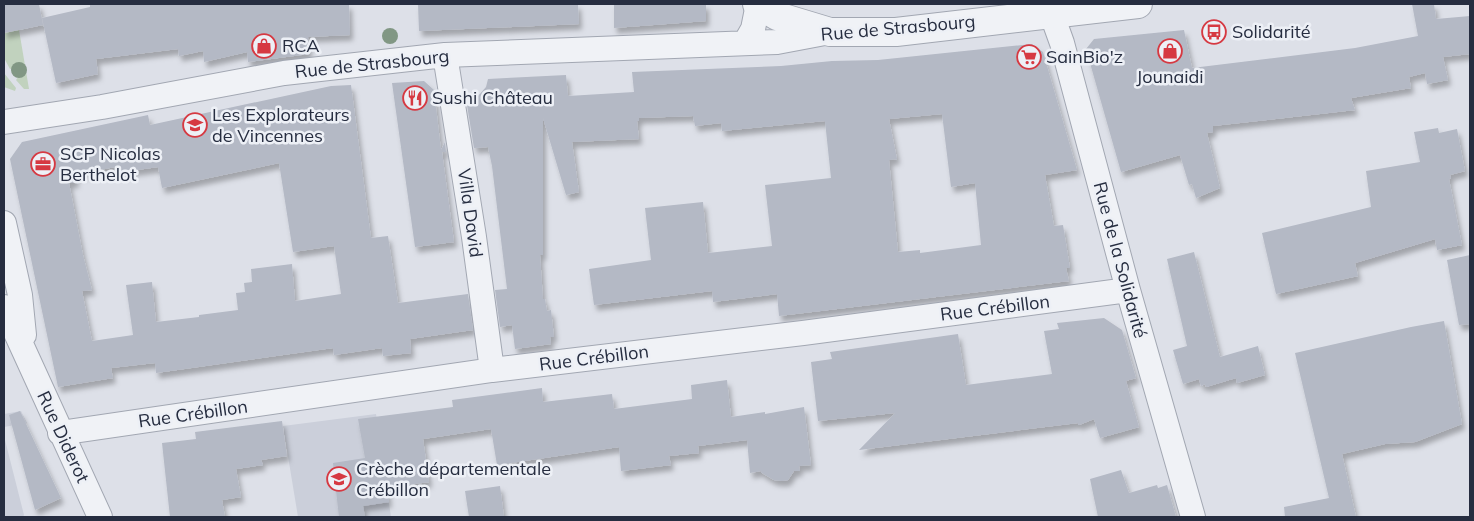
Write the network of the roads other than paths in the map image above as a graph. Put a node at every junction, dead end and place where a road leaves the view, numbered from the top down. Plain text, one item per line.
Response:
1 (758, 4) edge
2 (1138, 4) edge
3 (1050, 9) edge
4 (830, 32) junction
5 (745, 43) junction
6 (445, 55) junction
7 (4, 122) edge
8 (4, 224) edge
9 (1128, 290) junction
10 (4, 307) edge
11 (26, 357) junction
12 (492, 370) junction
13 (60, 433) junction
14 (100, 517) edge
15 (1193, 517) edge

1 - 4 street
1 - 5 street
2 - 3 street, Rue de Strasbourg
3 - 4 street, Rue de Strasbourg
3 - 9 street, Rue de la Solidarité
4 - 5 street, Rue de Strasbourg
5 - 6 street, Rue de Strasbourg
6 - 7 street, Rue de Strasbourg
6 - 12 street, Villa David
8 - 11 street, Rue Diderot
9 - 12 street, Rue Crébillon
9 - 15 street, Rue de la Solidarité
10 - 11 street, Rue Diderot
11 - 13 street, Rue Diderot
12 - 13 street, Rue Crébillon
13 - 14 street, Rue Diderot

